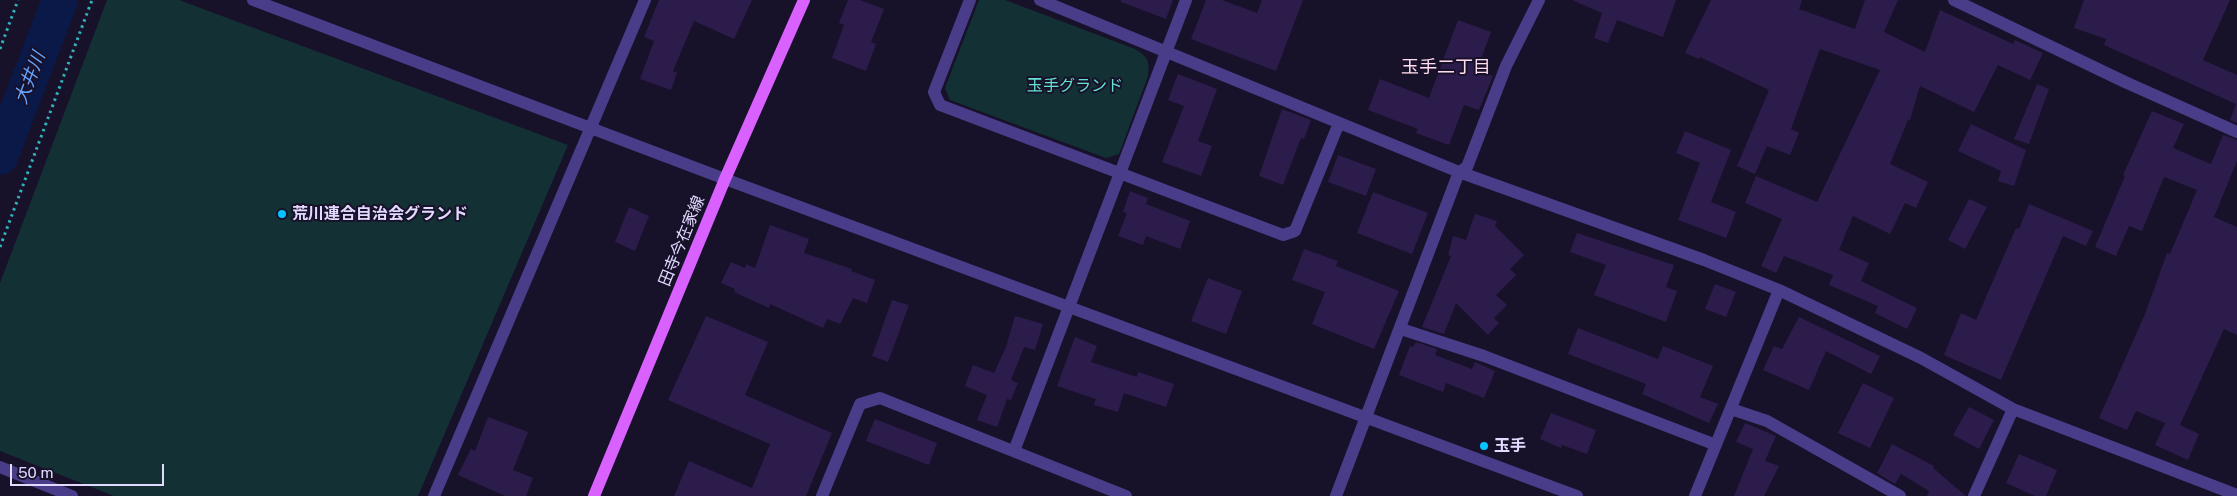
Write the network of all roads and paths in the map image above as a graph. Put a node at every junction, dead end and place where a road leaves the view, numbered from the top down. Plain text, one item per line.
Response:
1 (18, 0) edge
2 (92, 0) edge
3 (253, 0) edge
4 (645, 0) edge
5 (804, 0) edge
6 (970, 0) edge
7 (1040, 0) edge
8 (1186, 0) edge
9 (1539, 0) edge
10 (1954, 0) edge
11 (0, 49) edge
12 (1166, 52) junction
13 (1339, 123) junction
14 (590, 128) junction
15 (2237, 132) edge
16 (1459, 172) junction
17 (1120, 173) junction
18 (725, 179) junction
19 (0, 247) edge
20 (1779, 290) junction
21 (1069, 307) junction
22 (1401, 329) junction
23 (1730, 408) junction
24 (2014, 409) junction
25 (1367, 418) junction
26 (1716, 445) junction
27 (1014, 451) junction
28 (0, 467) edge
29 (2237, 495) edge
30 (72, 496) edge
31 (434, 496) edge
32 (594, 496) edge
33 (822, 496) edge
34 (1126, 496) edge
35 (1336, 496) edge
36 (1576, 496) edge
37 (1695, 496) edge
38 (1900, 496) edge
39 (1974, 496) edge

1 - 11 path
2 - 19 path
3 - 14 street
4 - 14 street
5 - 18 main road, 田寺今在家線
6 - 17 street
7 - 12 street
8 - 12 street
9 - 16 street
10 - 15 street
12 - 13 street
12 - 17 street
13 - 16 street
13 - 17 street
14 - 18 street
14 - 31 street
16 - 20 street
16 - 22 street
17 - 21 street
18 - 21 street
18 - 32 main road, 田寺今在家線
20 - 23 street
20 - 24 street
21 - 25 street
21 - 27 street
22 - 25 street
22 - 26 street
23 - 26 street
23 - 38 street
24 - 29 street
24 - 39 street
25 - 35 street
25 - 36 street
26 - 37 street
27 - 33 street
27 - 34 street
28 - 30 street

